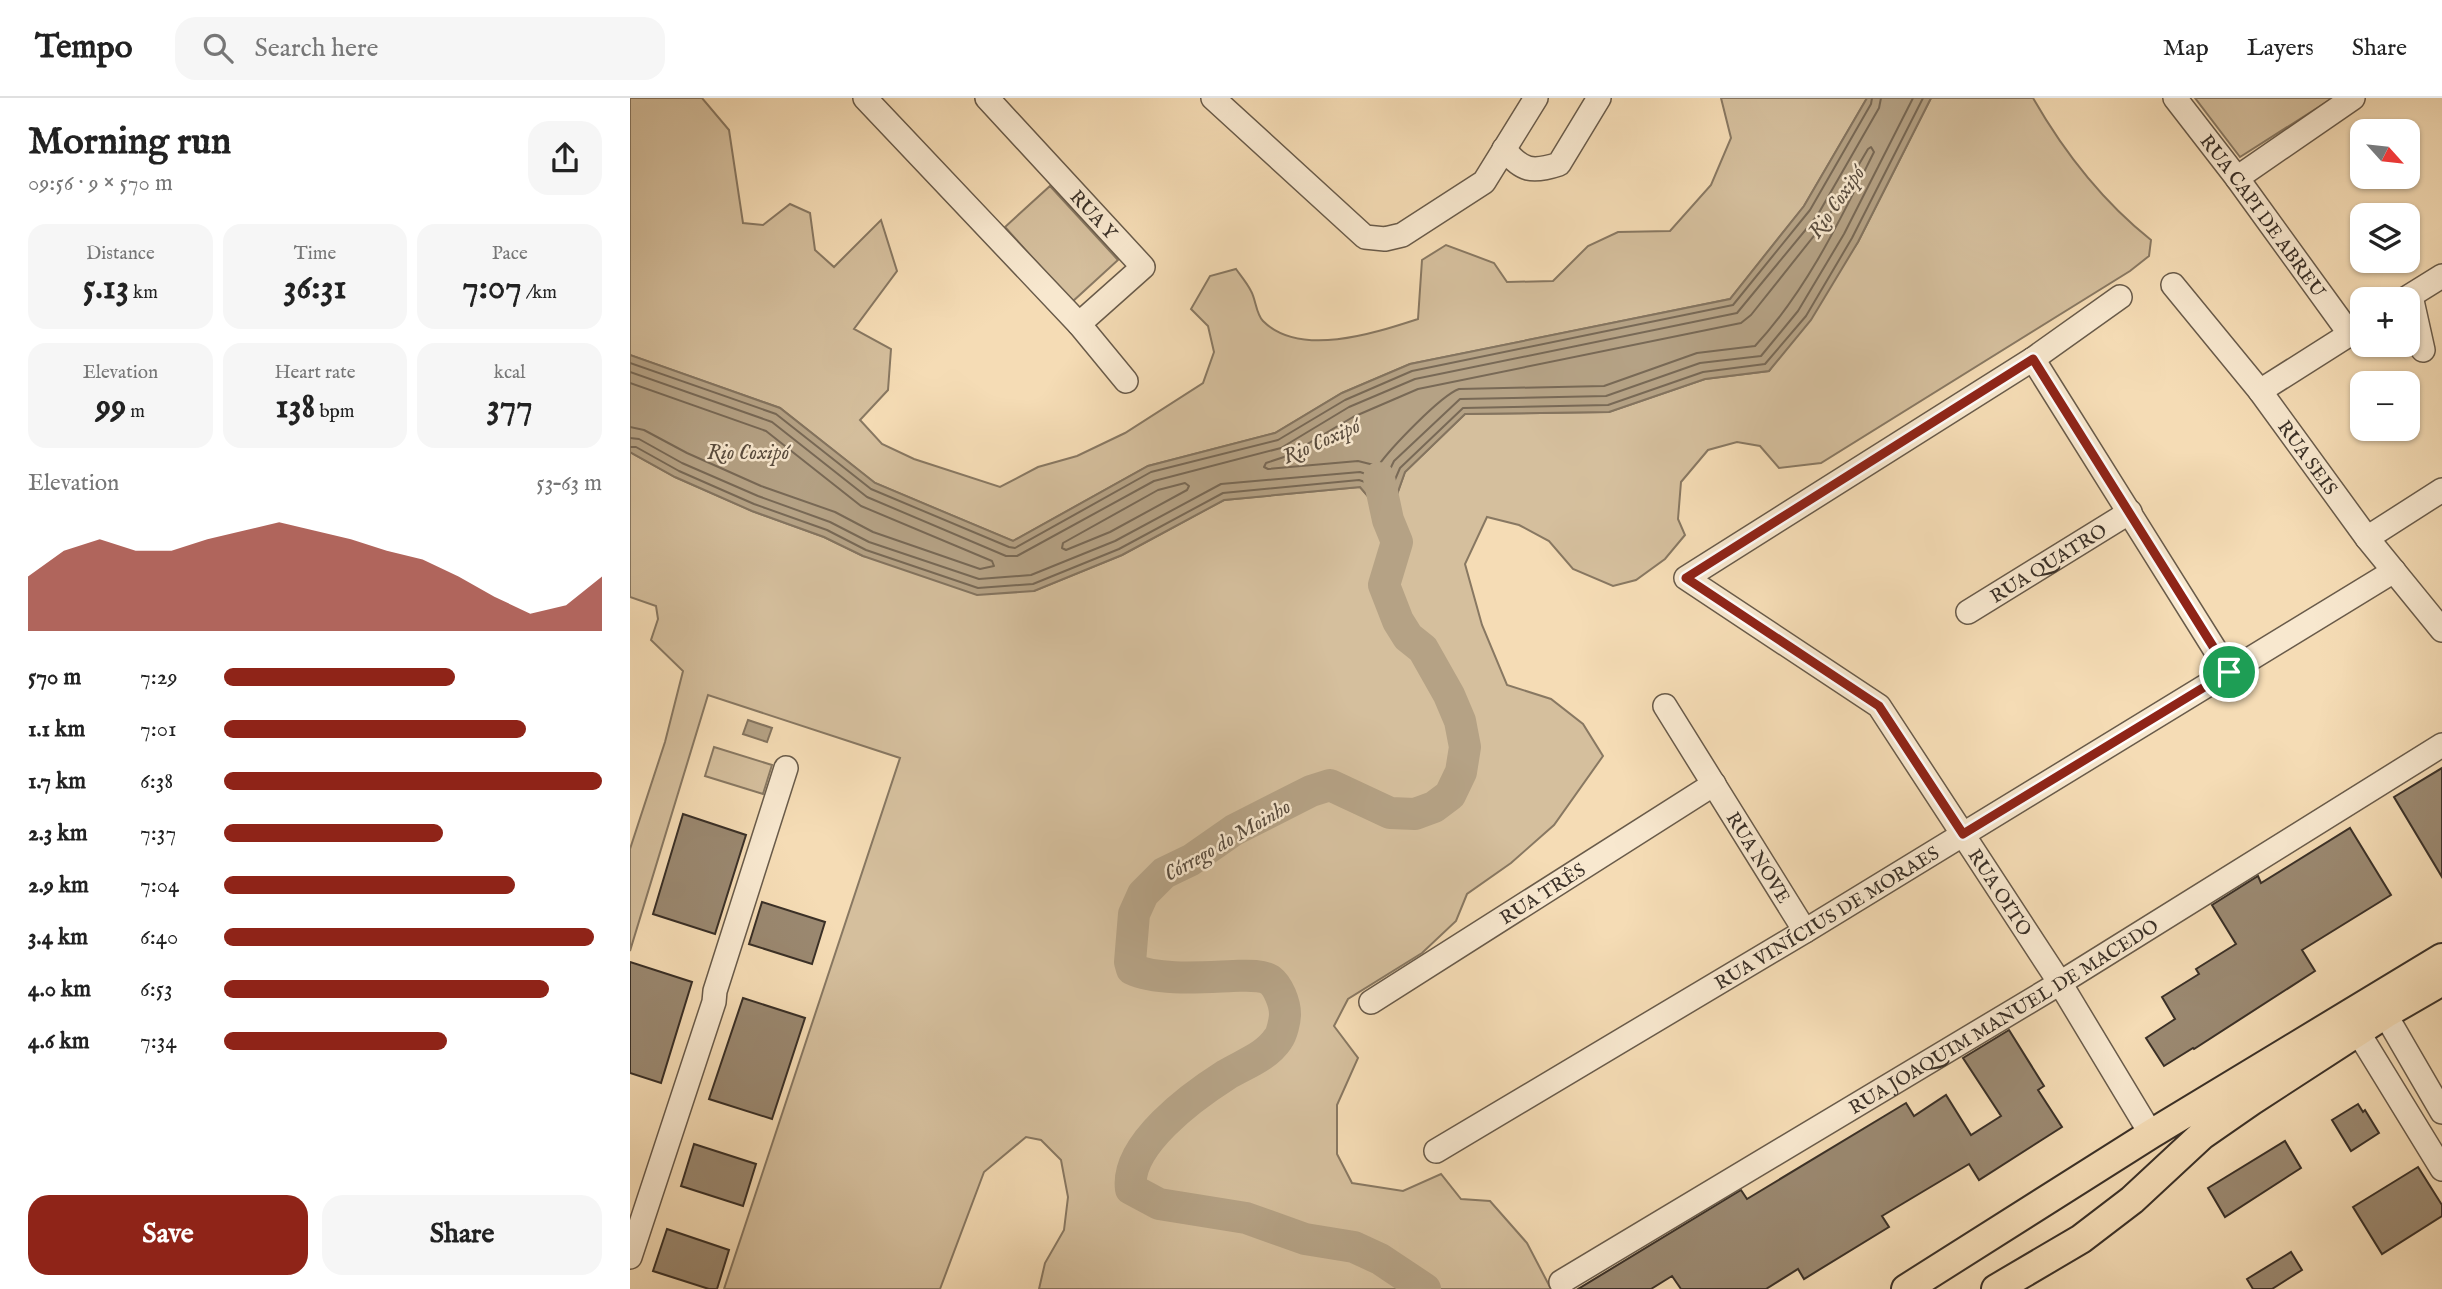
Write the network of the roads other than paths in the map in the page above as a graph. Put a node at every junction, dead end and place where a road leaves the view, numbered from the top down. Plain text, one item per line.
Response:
1 (865, 98) edge
2 (988, 98) edge
3 (1213, 98) edge
4 (1536, 98) edge
5 (1599, 98) edge
6 (2175, 98) edge
7 (2353, 98) edge
8 (1504, 149) junction
9 (2237, 178) junction
10 (2442, 276) edge
11 (2173, 285) dead end
12 (2420, 290) edge
13 (2120, 297) dead end
14 (2350, 322) edge
15 (1079, 324) junction
16 (2350, 334) edge
17 (2420, 337) edge
18 (2424, 350) dead end
19 (2033, 359) junction
20 (1126, 381) dead end
21 (2260, 391) junction
22 (2442, 490) edge
23 (2130, 512) junction
24 (2367, 538) junction
25 (2394, 571) junction
26 (1968, 612) dead end
27 (2442, 630) edge
28 (2229, 672) junction
29 (1665, 706) dead end
30 (2442, 745) edge
31 (786, 768) dead end
32 (1714, 784) junction
33 (1963, 834) junction
34 (1805, 931) junction
35 (2442, 958) edge
36 (2442, 981) edge
37 (2060, 983) junction
38 (1371, 1002) dead end
39 (2385, 1014) junction
40 (2358, 1032) junction
41 (2442, 1112) edge
42 (2151, 1134) junction
43 (1436, 1151) dead end
44 (2442, 1169) edge
45 (630, 1257) edge
46 (1561, 1282) dead end
47 (1906, 1289) edge
48 (1996, 1289) edge

1 - 15 street
2 - 15 street, RUA Y
3 - 8 street
4 - 8 street
5 - 8 street
6 - 9 street, RUA CAPI DE ABREU
7 - 9 street
9 - 14 street, RUA CAPI DE ABREU
10 - 12 street
11 - 21 street, RUA SEIS
13 - 19 street
15 - 20 street
16 - 21 street
17 - 18 street
19 - 23 street
19 - 33 street, RUA OITO
21 - 24 street, RUA SEIS
22 - 24 street
23 - 26 street, RUA QUATRO
23 - 28 street
24 - 25 street, RUA SEIS
25 - 27 street, RUA SEIS
25 - 28 street, RUA VINÍCIUS DE MORAES
28 - 33 street, RUA VINÍCIUS DE MORAES
29 - 32 street, RUA NOVE
30 - 37 street, RUA JOAQUIM MANUEL DE MACEDO
31 - 45 street
32 - 34 street, RUA NOVE
32 - 38 street, RUA TRÊS
33 - 34 street, RUA VINÍCIUS DE MORAES
33 - 37 street, RUA OITO
34 - 43 street, RUA VINÍCIUS DE MORAES
35 - 42 main road
36 - 39 main road
37 - 42 street, RUA OITO
37 - 46 street, RUA JOAQUIM MANUEL DE MACEDO
39 - 40 main road
39 - 41 street
40 - 44 street
40 - 48 main road
42 - 47 main road

